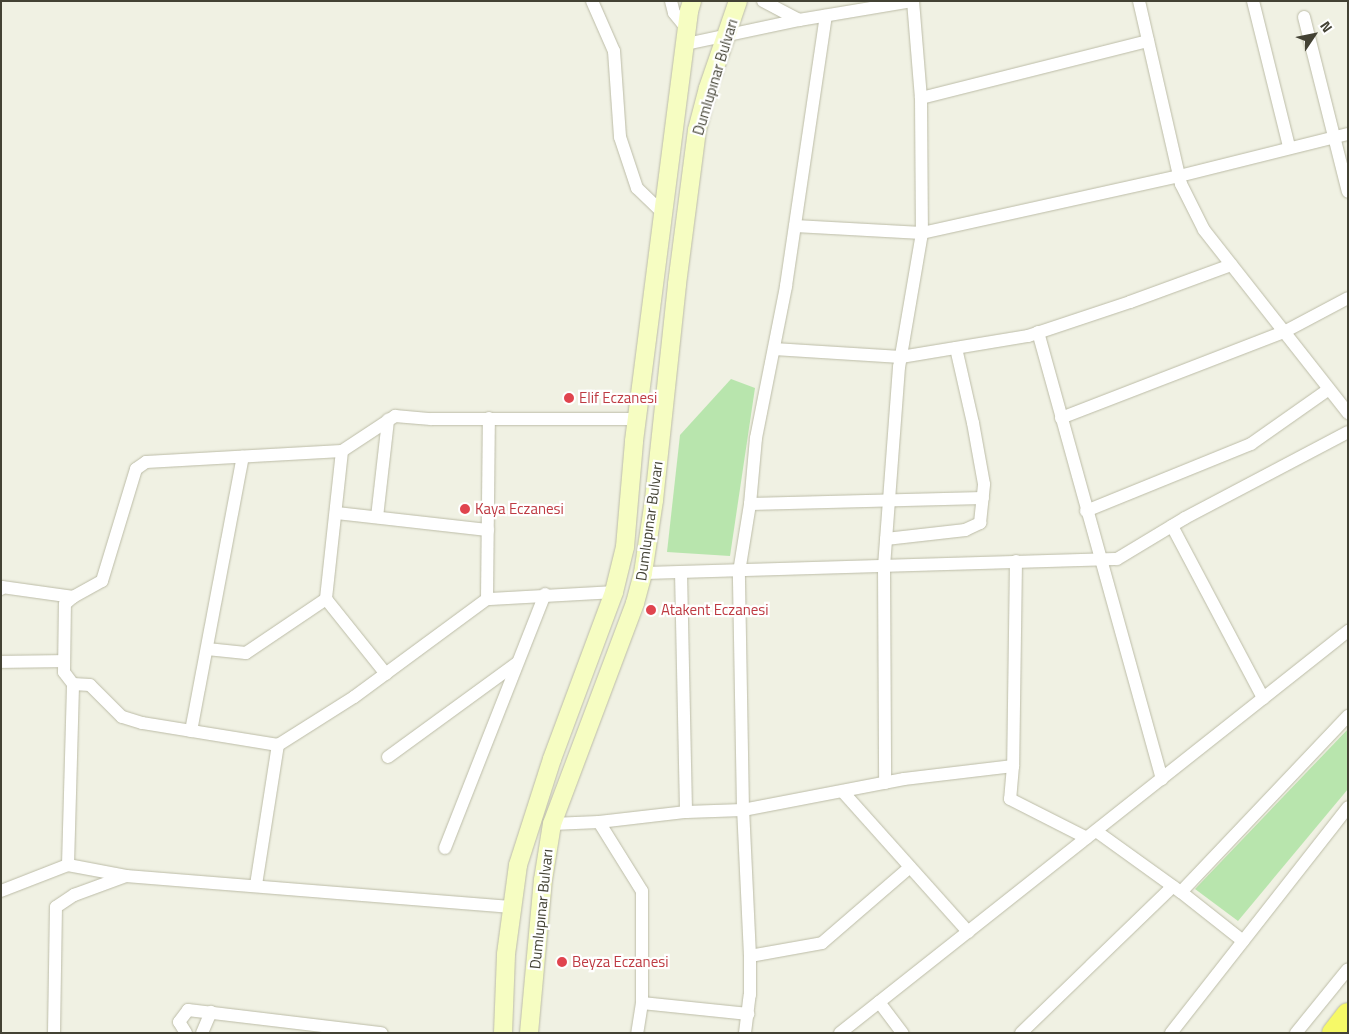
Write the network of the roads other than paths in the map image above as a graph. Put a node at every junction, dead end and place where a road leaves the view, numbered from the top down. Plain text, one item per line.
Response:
1 (592, 1) edge
2 (671, 1) edge
3 (692, 1) edge
4 (738, 1) edge
5 (763, 1) edge
6 (1139, 1) edge
7 (1253, 1) edge
8 (826, 16) junction
9 (1304, 17) dead end
10 (799, 20) junction
11 (686, 36) junction
12 (726, 36) junction
13 (1148, 41) junction
14 (921, 98) junction
15 (1348, 134) edge
16 (1334, 138) junction
17 (1289, 147) junction
18 (1179, 176) junction
19 (1348, 192) edge
20 (663, 213) junction
21 (795, 226) junction
22 (922, 232) junction
23 (1231, 265) junction
24 (1348, 298) edge
25 (1038, 332) junction
26 (1284, 332) junction
27 (956, 348) junction
28 (774, 349) junction
29 (901, 357) junction
30 (1329, 389) junction
31 (1348, 413) edge
32 (489, 418) junction
33 (1061, 418) junction
34 (636, 419) junction
35 (388, 420) junction
36 (1348, 432) edge
37 (342, 451) junction
38 (243, 457) junction
39 (983, 498) junction
40 (889, 501) junction
41 (750, 504) junction
42 (1086, 512) junction
43 (336, 513) junction
44 (377, 517) junction
45 (1172, 526) junction
46 (488, 530) junction
47 (886, 539) junction
48 (1100, 560) junction
49 (1016, 561) junction
50 (884, 566) junction
51 (681, 572) junction
52 (739, 572) junction
53 (643, 573) junction
54 (1, 589) edge
55 (614, 592) junction
56 (545, 594) junction
57 (72, 597) junction
58 (326, 599) junction
59 (487, 599) junction
60 (1348, 631) edge
61 (207, 649) junction
62 (64, 661) junction
63 (1, 662) edge
64 (518, 663) junction
65 (386, 674) junction
66 (73, 684) junction
67 (1263, 698) junction
68 (1348, 716) edge
69 (191, 731) junction
70 (278, 745) junction
71 (388, 757) dead end
72 (1013, 766) junction
73 (1162, 779) junction
74 (885, 783) junction
75 (843, 792) junction
76 (1348, 808) edge
77 (743, 810) junction
78 (686, 812) junction
79 (599, 822) junction
80 (552, 824) junction
81 (1092, 835) junction
82 (445, 848) dead end
83 (68, 865) junction
84 (910, 867) junction
85 (126, 876) junction
86 (256, 886) junction
87 (1177, 889) junction
88 (1, 891) edge
89 (512, 907) junction
90 (968, 932) junction
91 (1243, 941) junction
92 (750, 956) junction
93 (1348, 969) edge
94 (879, 1002) junction
95 (642, 1004) junction
96 (211, 1012) junction
97 (748, 1014) junction
98 (1348, 1014) edge
99 (54, 1033) edge
100 (186, 1033) edge
101 (202, 1033) edge
102 (382, 1033) edge
103 (503, 1033) edge
104 (529, 1033) edge
105 (637, 1033) edge
106 (745, 1033) edge
107 (840, 1033) edge
108 (902, 1033) edge
109 (1021, 1033) edge
110 (1172, 1033) edge
111 (1296, 1033) edge
112 (1333, 1033) edge

1 - 20 street
2 - 11 street
3 - 11 main road, Dumlupınar Bulvarı
4 - 12 main road, Dumlupınar Bulvarı
5 - 10 street
6 - 13 street
7 - 17 street
8 - 10 street
8 - 14 street
8 - 21 street
9 - 16 street
10 - 12 street
11 - 12 street
11 - 20 main road, Dumlupınar Bulvarı
12 - 53 main road, Dumlupınar Bulvarı
13 - 14 street
13 - 18 street
14 - 22 street
15 - 16 street
16 - 17 street
16 - 19 street
17 - 18 street
18 - 22 street
18 - 23 street
20 - 34 main road, Dumlupınar Bulvarı
21 - 22 street
21 - 28 street
22 - 29 street
23 - 25 street
23 - 26 street
24 - 26 street
25 - 27 street
25 - 33 street
26 - 30 street
26 - 33 street
27 - 29 street
27 - 39 street
28 - 29 street
28 - 41 street
29 - 40 street
30 - 31 street
30 - 42 street
32 - 34 street
32 - 35 street
32 - 46 street
33 - 42 street
34 - 55 main road, Dumlupınar Bulvarı
35 - 37 street
35 - 44 street
36 - 45 street
37 - 38 street
37 - 43 street
38 - 57 street
38 - 61 street
39 - 40 street
39 - 47 street
40 - 41 street
40 - 47 street
41 - 52 street
42 - 48 street
43 - 44 street
43 - 58 street
44 - 46 street
45 - 48 street
45 - 67 street
46 - 59 street
47 - 50 street
48 - 49 street
48 - 73 street
49 - 50 street
49 - 72 street
50 - 52 street
50 - 74 street
51 - 52 street
51 - 53 street
51 - 78 street
52 - 77 street
53 - 80 main road, Dumlupınar Bulvarı
54 - 57 street
55 - 56 street
55 - 89 main road, Dumlupınar Bulvarı
56 - 59 street
56 - 64 street
57 - 62 street
58 - 61 street
58 - 65 street
59 - 65 street
60 - 67 street
61 - 69 street
62 - 63 street
62 - 66 street
64 - 71 street
64 - 82 street
65 - 70 street
66 - 69 street
66 - 83 street
67 - 73 street
68 - 87 street
69 - 70 street
70 - 86 street
72 - 74 street
72 - 81 street
73 - 81 street
74 - 75 street
75 - 77 street
75 - 84 street
76 - 91 street
77 - 78 street
77 - 92 street
78 - 79 street
79 - 80 street
79 - 95 street
80 - 104 main road, Dumlupınar Bulvarı
81 - 87 street
81 - 90 street
83 - 85 street
83 - 88 street
84 - 90 street
84 - 92 street
85 - 86 street
85 - 99 street
86 - 89 street
87 - 91 street
87 - 109 street
89 - 103 main road, Dumlupınar Bulvarı
90 - 94 street
91 - 110 street
92 - 97 street
93 - 111 street
94 - 107 street
94 - 108 street
95 - 97 street
95 - 105 street
96 - 100 street
96 - 101 street
96 - 102 street
97 - 106 street
98 - 112 highway

